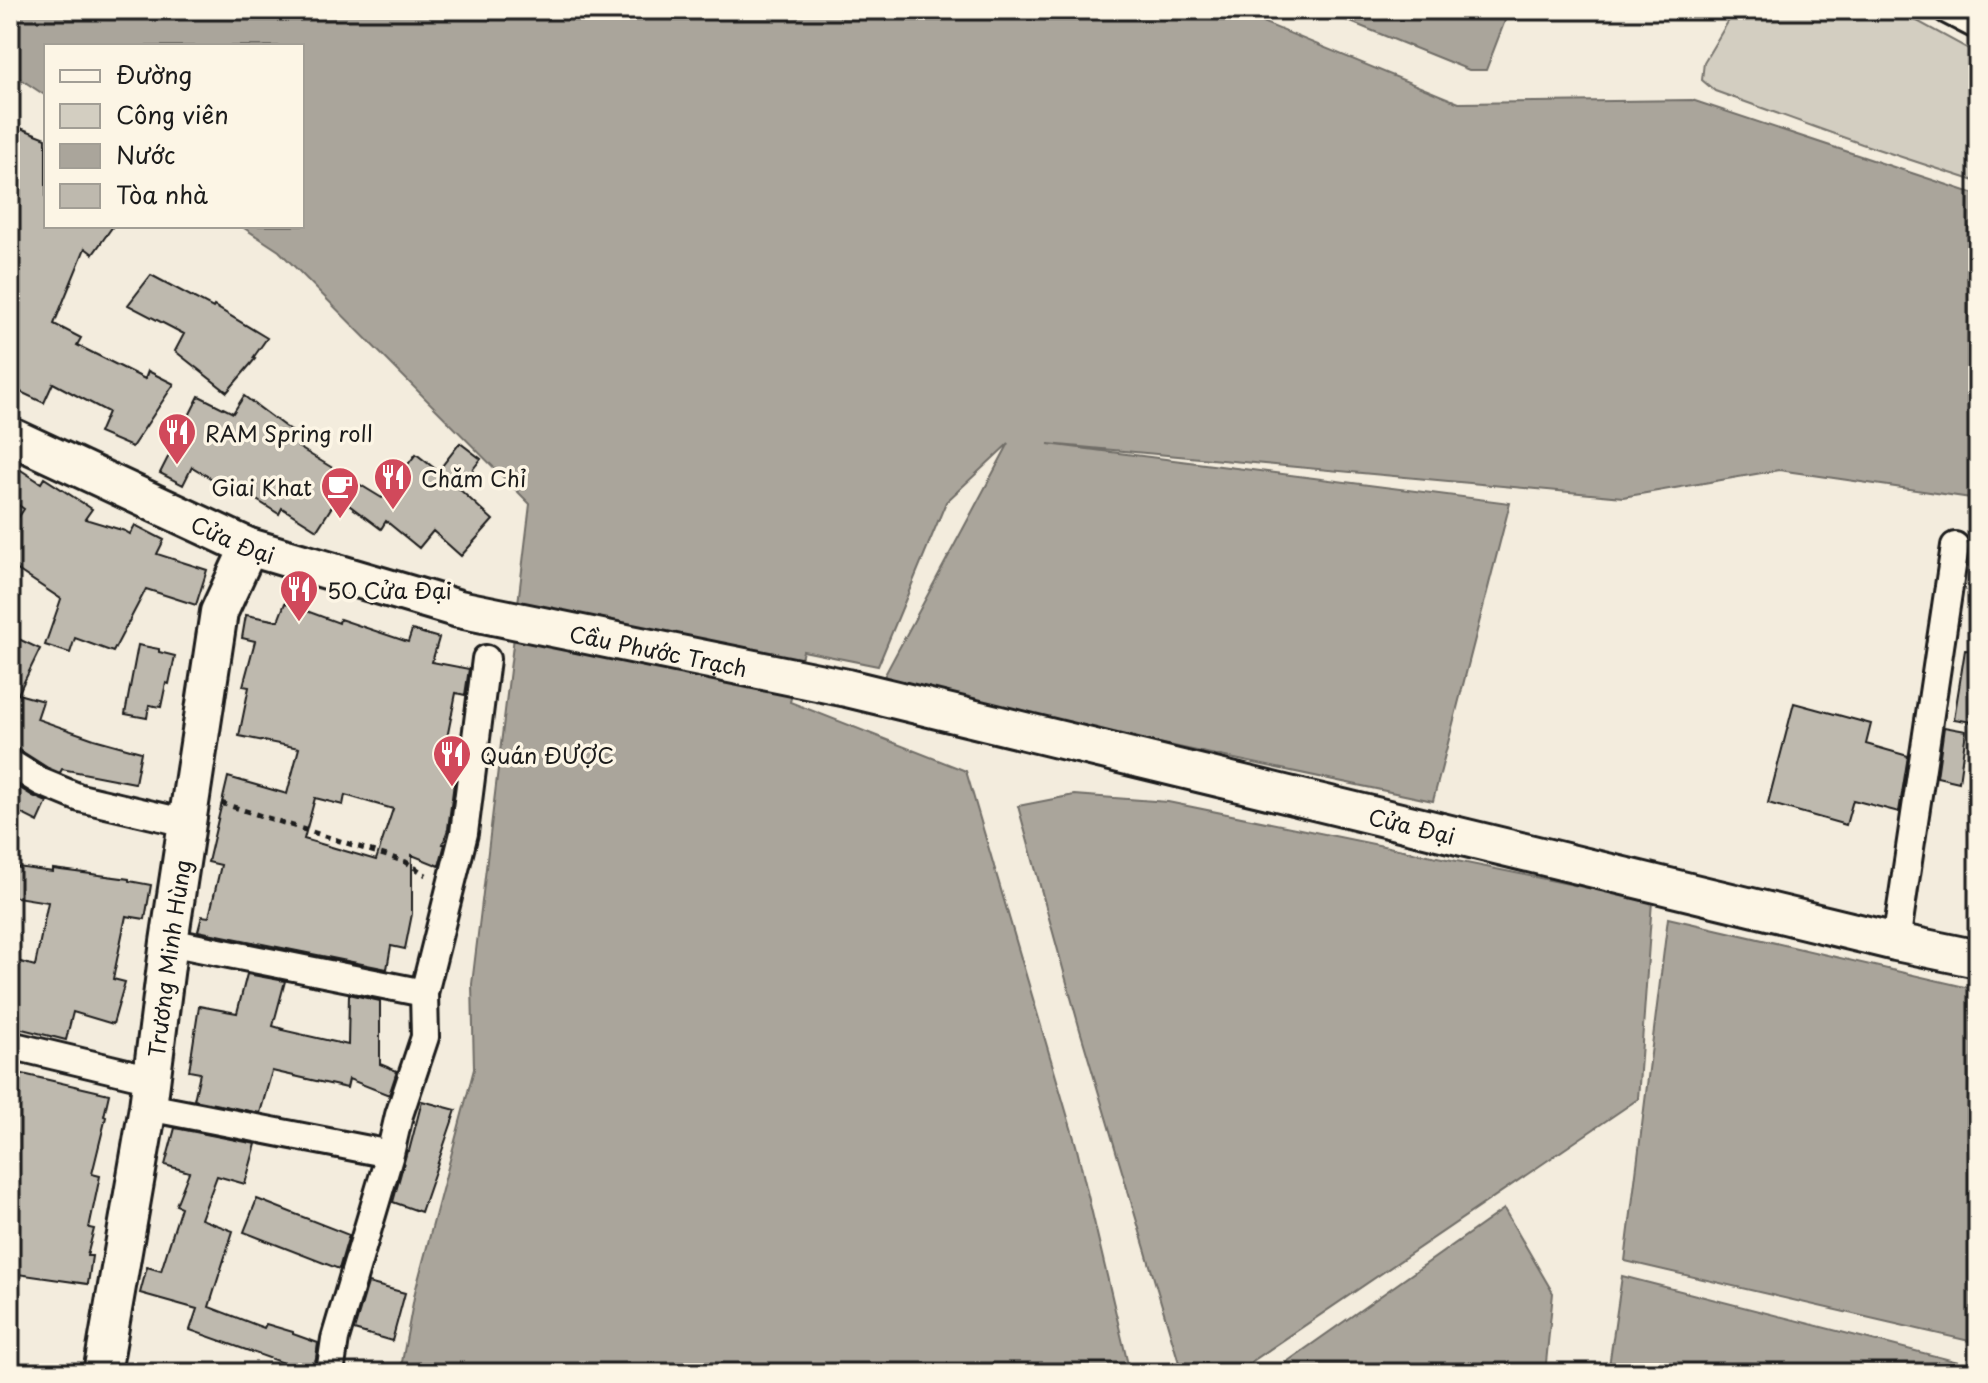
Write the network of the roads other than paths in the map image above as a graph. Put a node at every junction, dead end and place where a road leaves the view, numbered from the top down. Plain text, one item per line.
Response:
1 (1947, 10) edge
2 (1978, 26) edge
3 (10, 436) edge
4 (1955, 546) dead end
5 (249, 547) junction
6 (470, 611) joint
7 (486, 659) dead end
8 (847, 688) joint
9 (10, 763) edge
10 (189, 808) junction
11 (169, 942) junction
12 (1896, 942) junction
13 (1978, 959) edge
14 (424, 993) junction
15 (10, 1045) edge
16 (150, 1093) junction
17 (390, 1154) junction
18 (102, 1373) edge
19 (330, 1373) edge

1 - 2 street
3 - 5 street, Cửa Đại
4 - 12 street
5 - 6 street, Cửa Đại
5 - 10 street, Trương Minh Hùng
6 - 8 street, Cầu Phước Trạch
7 - 14 street
8 - 12 street, Cửa Đại
9 - 10 street
10 - 11 street, Trương Minh Hùng
11 - 14 street
11 - 16 street, Trương Minh Hùng
12 - 13 street, Cửa Đại
14 - 17 street
15 - 16 street
16 - 17 street
16 - 18 street, Trương Minh Hùng
17 - 19 street

